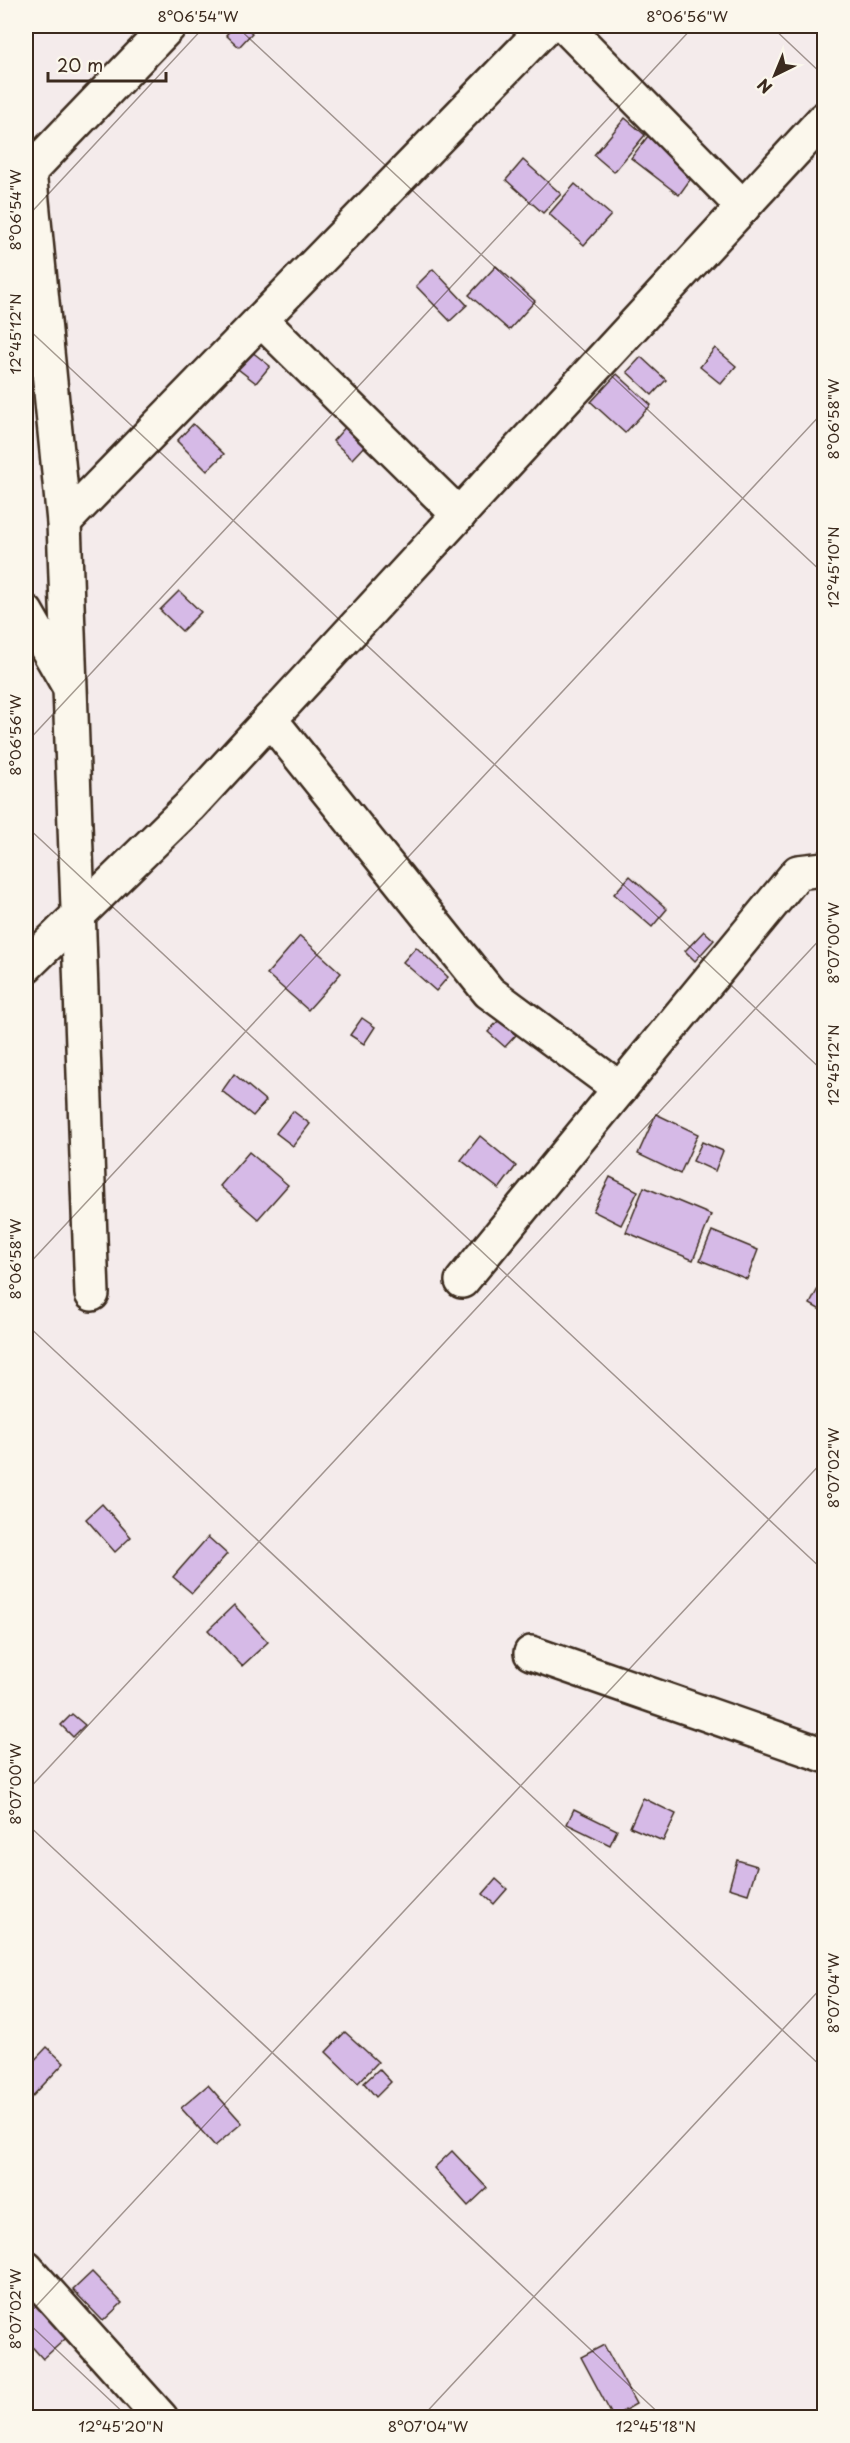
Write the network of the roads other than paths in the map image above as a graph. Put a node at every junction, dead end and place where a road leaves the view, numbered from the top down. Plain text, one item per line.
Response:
1 (169, 26) edge
2 (547, 26) edge
3 (565, 26) edge
4 (825, 119) edge
5 (27, 169) edge
6 (743, 207) junction
7 (261, 320) junction
8 (459, 515) junction
9 (63, 522) junction
10 (26, 612) edge
11 (70, 688) junction
12 (270, 719) junction
13 (825, 869) edge
14 (78, 915) junction
15 (26, 966) edge
16 (620, 1089) junction
17 (462, 1281) dead end
18 (92, 1294) dead end
19 (531, 1653) dead end
20 (825, 1755) edge
21 (26, 2268) edge
22 (161, 2418) edge

1 - 5 street
2 - 7 street
3 - 6 street
4 - 6 street
5 - 9 street
6 - 8 street
7 - 8 street
7 - 9 street
8 - 12 street
9 - 11 street
10 - 11 street
11 - 14 street
12 - 14 street
12 - 16 street
13 - 16 street
14 - 15 street
14 - 18 street
16 - 17 street
19 - 20 street
21 - 22 street

